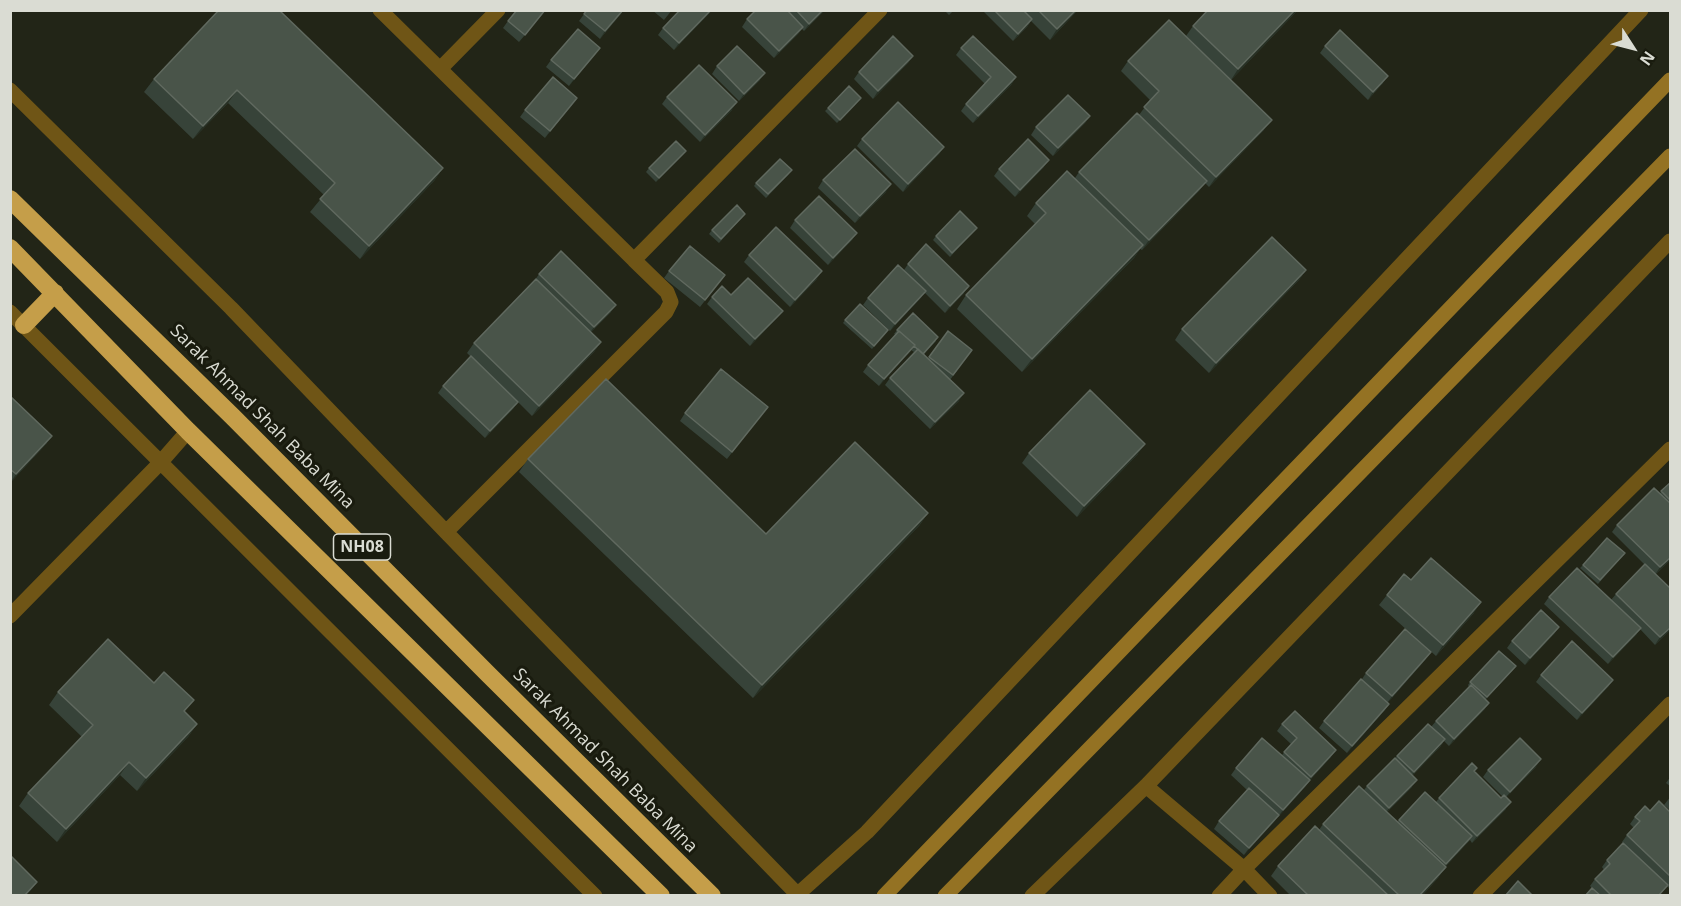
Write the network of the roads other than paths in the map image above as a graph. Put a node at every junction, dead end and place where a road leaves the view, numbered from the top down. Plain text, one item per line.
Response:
1 (380, 10) edge
2 (498, 10) edge
3 (880, 10) edge
4 (1641, 10) edge
5 (440, 69) junction
6 (1671, 80) edge
7 (10, 90) edge
8 (1671, 156) edge
9 (10, 199) edge
10 (1671, 241) edge
11 (10, 248) edge
12 (634, 260) junction
13 (55, 293) junction
14 (10, 312) edge
15 (24, 325) junction
16 (188, 431) junction
17 (1671, 449) edge
18 (160, 463) junction
19 (446, 532) junction
20 (10, 616) edge
21 (1671, 704) edge
22 (1146, 786) junction
23 (1244, 869) junction
24 (799, 895) edge
25 (595, 896) edge
26 (661, 896) edge
27 (712, 896) edge
28 (884, 896) edge
29 (945, 896) edge
30 (1032, 896) edge
31 (1219, 896) edge
32 (1270, 896) edge
33 (1480, 896) edge

1 - 5 street
2 - 5 street
3 - 12 street
4 - 24 street
5 - 12 street
6 - 28 main road
7 - 19 street
8 - 29 main road
9 - 27 highway, Sarak Ahmad Shah Baba Mina / NH08
10 - 22 street
11 - 13 highway, NH08
12 - 19 street
13 - 15 highway
13 - 16 highway, NH08
14 - 15 street
15 - 18 street
16 - 18 street
16 - 26 highway, NH08
17 - 23 street
18 - 20 street
18 - 25 street
19 - 24 street
21 - 33 street
22 - 23 street
22 - 30 street
23 - 31 street
23 - 32 street

